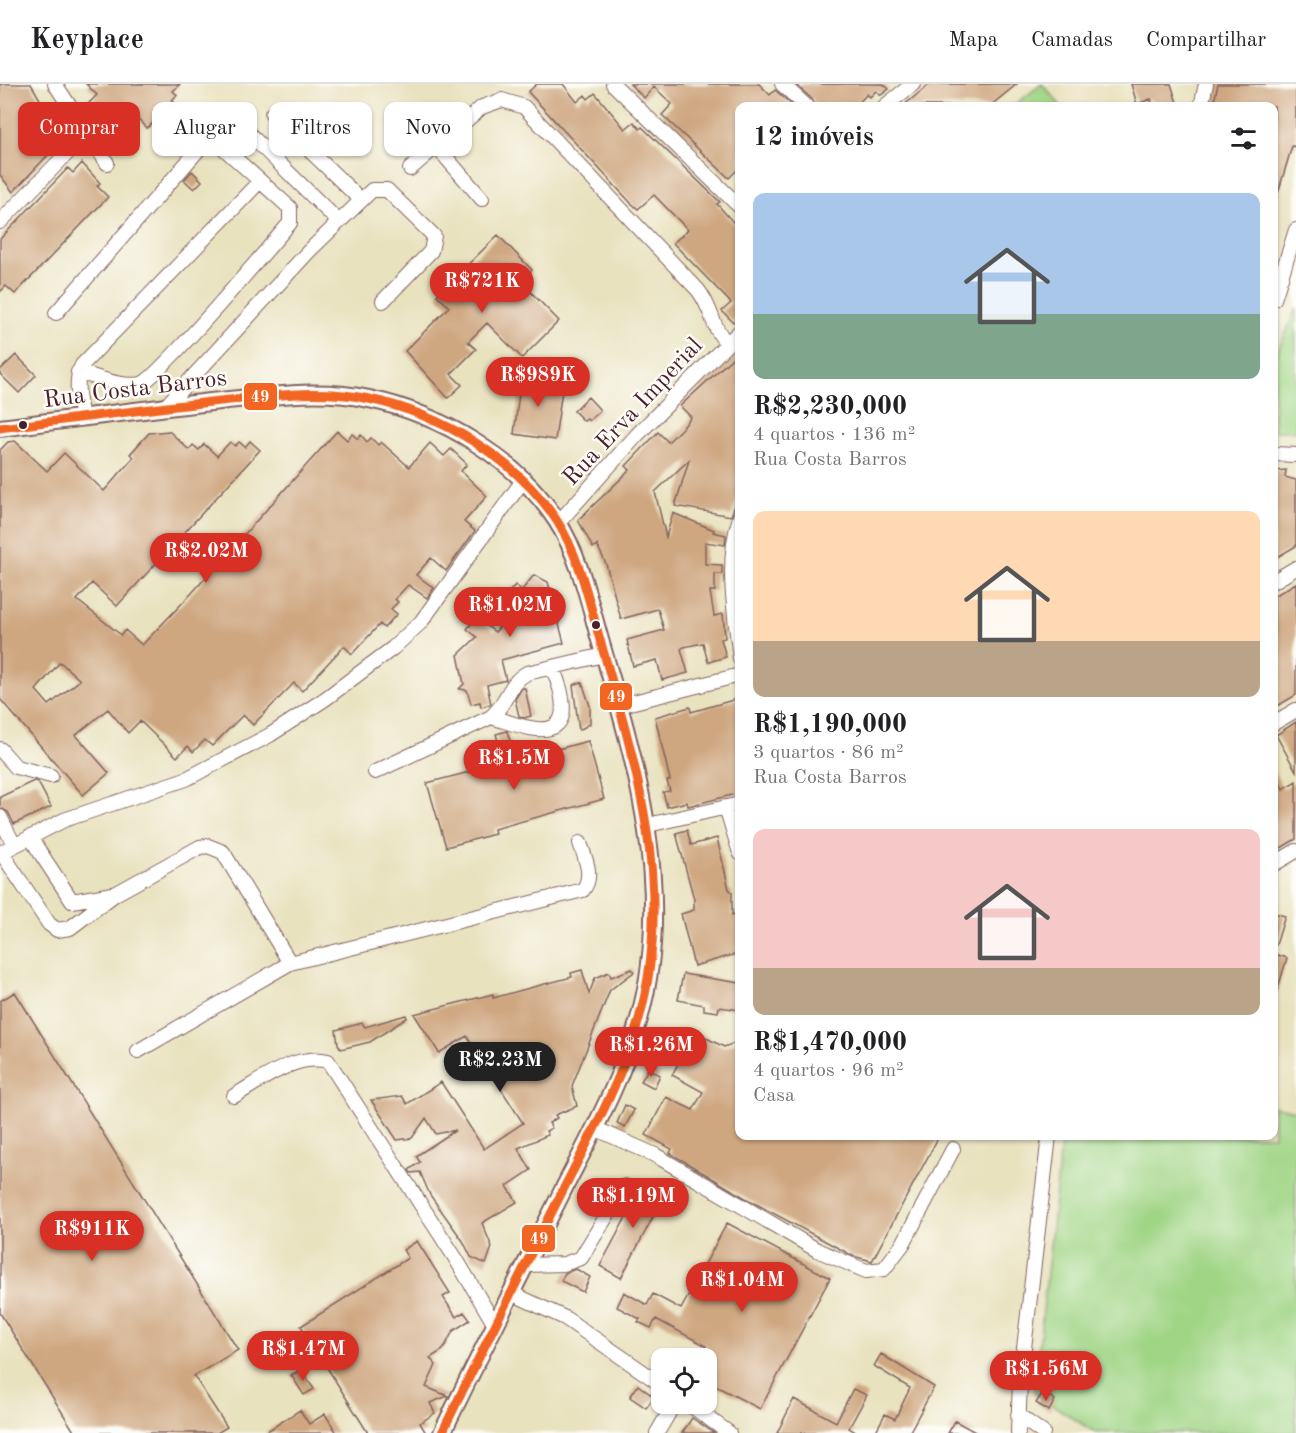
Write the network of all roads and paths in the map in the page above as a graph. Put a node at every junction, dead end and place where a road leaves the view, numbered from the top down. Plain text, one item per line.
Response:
1 (55, 84) edge
2 (613, 84) edge
3 (782, 84) edge
4 (913, 84) edge
5 (1195, 84) edge
6 (1206, 84) edge
7 (67, 102) edge
8 (802, 102) edge
9 (890, 102) edge
10 (1198, 102) edge
11 (1200, 102) edge
12 (472, 118) edge
13 (257, 142) edge
14 (63, 156) edge
15 (102, 156) edge
16 (316, 156) edge
17 (426, 156) edge
18 (445, 156) edge
19 (107, 163) dead end
20 (410, 169) dead end
21 (260, 181) junction
22 (482, 199) dead end
23 (362, 200) junction
24 (735, 202) edge
25 (2, 214) edge
26 (339, 222) junction
27 (1296, 230) edge
28 (1278, 286) edge
29 (383, 301) dead end
30 (56, 313) dead end
31 (735, 336) edge
32 (727, 343) junction
33 (78, 372) junction
34 (165, 407) junction
35 (82, 418) junction
36 (0, 428) edge
37 (1278, 454) edge
38 (1296, 455) edge
39 (524, 479) junction
40 (558, 523) junction
41 (735, 531) edge
42 (1296, 567) edge
43 (1278, 578) edge
44 (735, 608) edge
45 (604, 655) junction
46 (552, 667) junction
47 (735, 676) edge
48 (618, 706) junction
49 (1296, 710) edge
50 (491, 717) junction
51 (1278, 721) edge
52 (0, 749) edge
53 (375, 772) dead end
54 (51, 776) dead end
55 (733, 805) edge
56 (0, 817) edge
57 (648, 825) junction
58 (30, 837) junction
59 (580, 843) dead end
60 (14, 845) junction
61 (1296, 851) edge
62 (1, 853) edge
63 (1278, 862) edge
64 (115, 894) junction
65 (290, 963) junction
66 (138, 1051) dead end
67 (234, 1096) dead end
68 (594, 1128) junction
69 (1049, 1140) edge
70 (953, 1149) dead end
71 (625, 1185) dead end
72 (525, 1265) junction
73 (511, 1293) junction
74 (495, 1325) junction
75 (651, 1377) edge
76 (669, 1414) edge
77 (703, 1414) edge
78 (1018, 1415) junction
79 (659, 1431) edge
80 (442, 1433) edge
81 (645, 1433) edge
82 (729, 1433) edge
83 (1018, 1433) edge
84 (1043, 1433) edge

1 - 7 street
2 - 24 street
3 - 8 street
4 - 9 street
5 - 10 street
6 - 11 street
12 - 32 street
13 - 26 street
14 - 25 street
15 - 19 street
16 - 23 street
17 - 20 street
18 - 22 street
21 - 30 street
21 - 33 street
21 - 33 street
23 - 26 street
23 - 29 street
26 - 34 street
27 - 28 street
31 - 32 street, Rua Erva Imperial
32 - 40 street, Rua Erva Imperial
33 - 35 street
34 - 35 main road, Rua Costa Barros
34 - 39 main road, Rua Costa Barros
35 - 36 main road, Rua Costa Barros
37 - 38 street
39 - 40 main road, Rua Costa Barros
39 - 58 street
40 - 45 main road, Rua Costa Barros
41 - 44 street
42 - 43 street
45 - 46 street
45 - 48 main road, Rua Costa Barros
46 - 50 street
46 - 50 street
47 - 48 street
48 - 57 main road, Rua Costa Barros
49 - 51 street
50 - 53 street
52 - 54 street
55 - 57 street
56 - 60 street
57 - 68 main road, Rua Costa Barros
58 - 60 street
58 - 64 street
59 - 65 street
60 - 62 street
61 - 63 street
62 - 64 street
64 - 65 street
65 - 66 street
67 - 74 street
68 - 70 street
68 - 72 main road, Rua Costa Barros
69 - 78 street
71 - 72 street
72 - 73 main road, Rua Costa Barros
73 - 74 main road, Rua Costa Barros
73 - 75 street
74 - 80 main road, Rua Costa Barros
76 - 79 street
77 - 82 street
78 - 83 street
78 - 84 street
79 - 81 street

